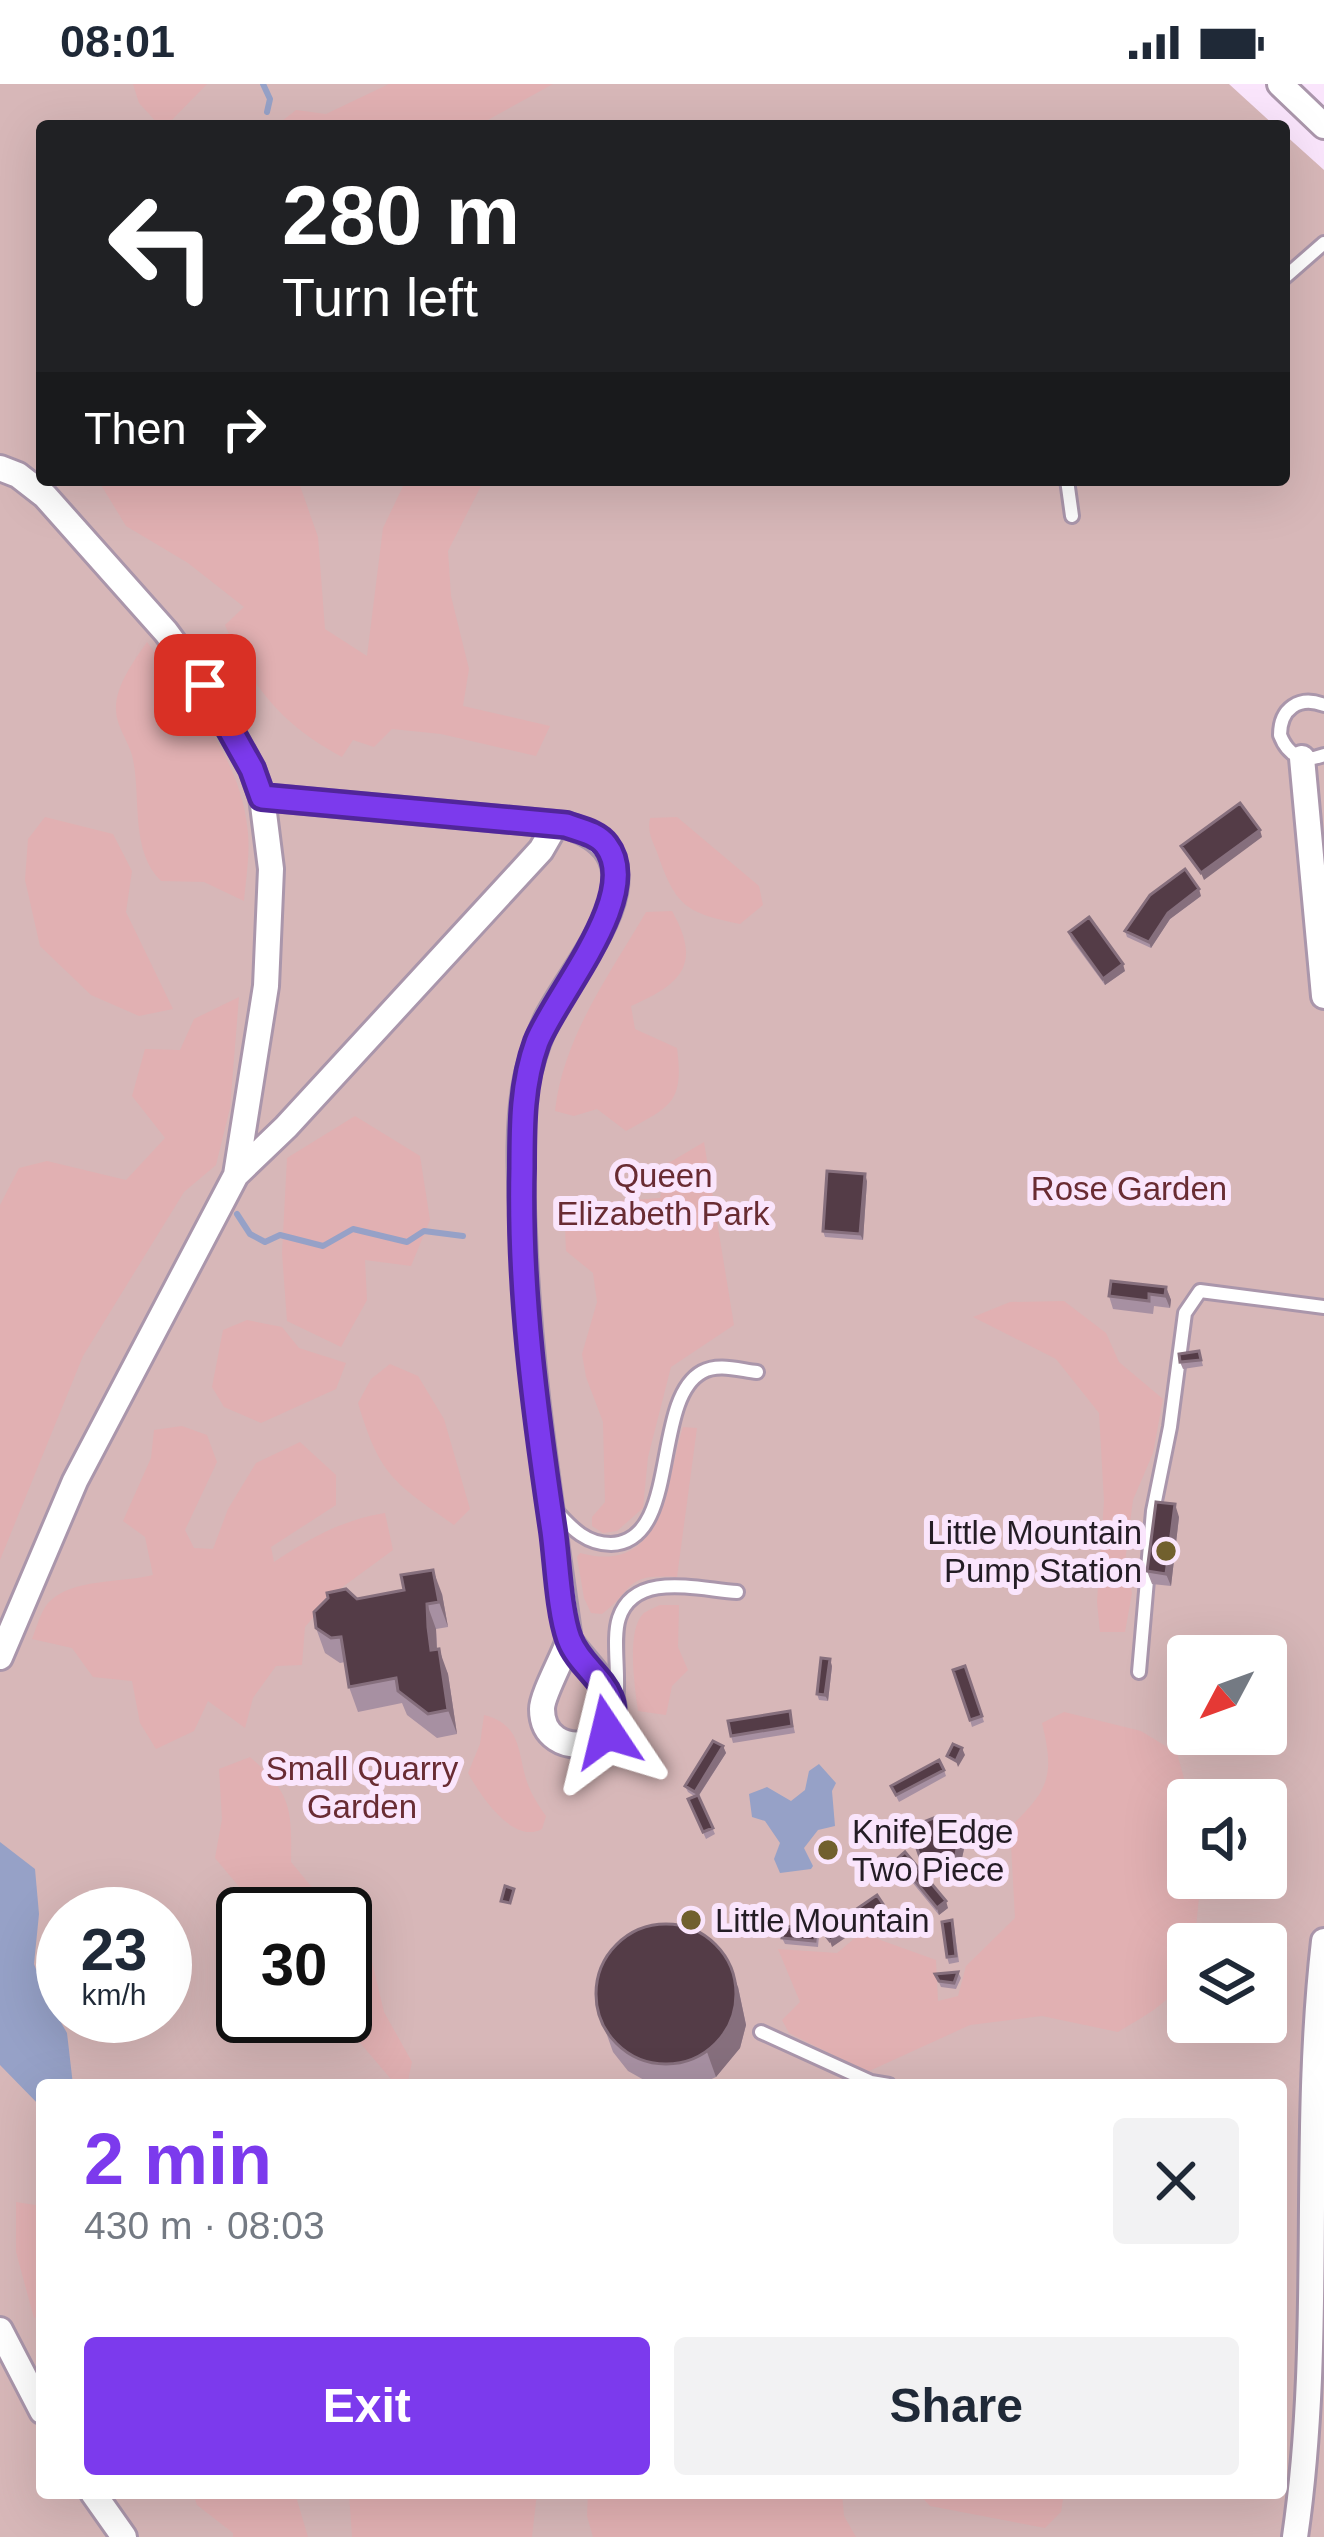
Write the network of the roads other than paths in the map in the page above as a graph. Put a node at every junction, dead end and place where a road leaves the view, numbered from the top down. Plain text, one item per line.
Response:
1 (1280, 84) edge
2 (1324, 126) edge
3 (1324, 243) edge
4 (1290, 273) edge
5 (0, 468) edge
6 (1068, 486) edge
7 (1072, 516) dead end
8 (1324, 705) edge
9 (1313, 756) edge
10 (262, 797) junction
11 (556, 824) junction
12 (1324, 996) edge
13 (236, 1175) junction
14 (1324, 1307) edge
15 (757, 1372) dead end
16 (549, 1503) junction
17 (737, 1592) dead end
18 (569, 1640) junction
19 (0, 1657) edge
20 (1139, 1672) dead end
21 (614, 1709) junction
22 (1324, 1941) edge
23 (761, 2032) dead end
24 (864, 2079) edge
25 (1319, 2115) edge
26 (1323, 2280) edge
27 (0, 2330) edge
28 (36, 2399) edge
29 (97, 2499) edge
30 (124, 2537) edge
31 (1295, 2537) edge

1 - 2 street
3 - 4 lane
5 - 10 street
6 - 7 lane
8 - 9 lane
9 - 12 street
10 - 11 street
10 - 13 street
11 - 13 street
11 - 16 street
13 - 19 street
14 - 20 lane
15 - 16 lane
16 - 18 street
17 - 21 lane
18 - 21 street
18 - 21 street
22 - 25 street
23 - 24 lane
25 - 26 street
26 - 31 street
27 - 28 street
29 - 30 street

